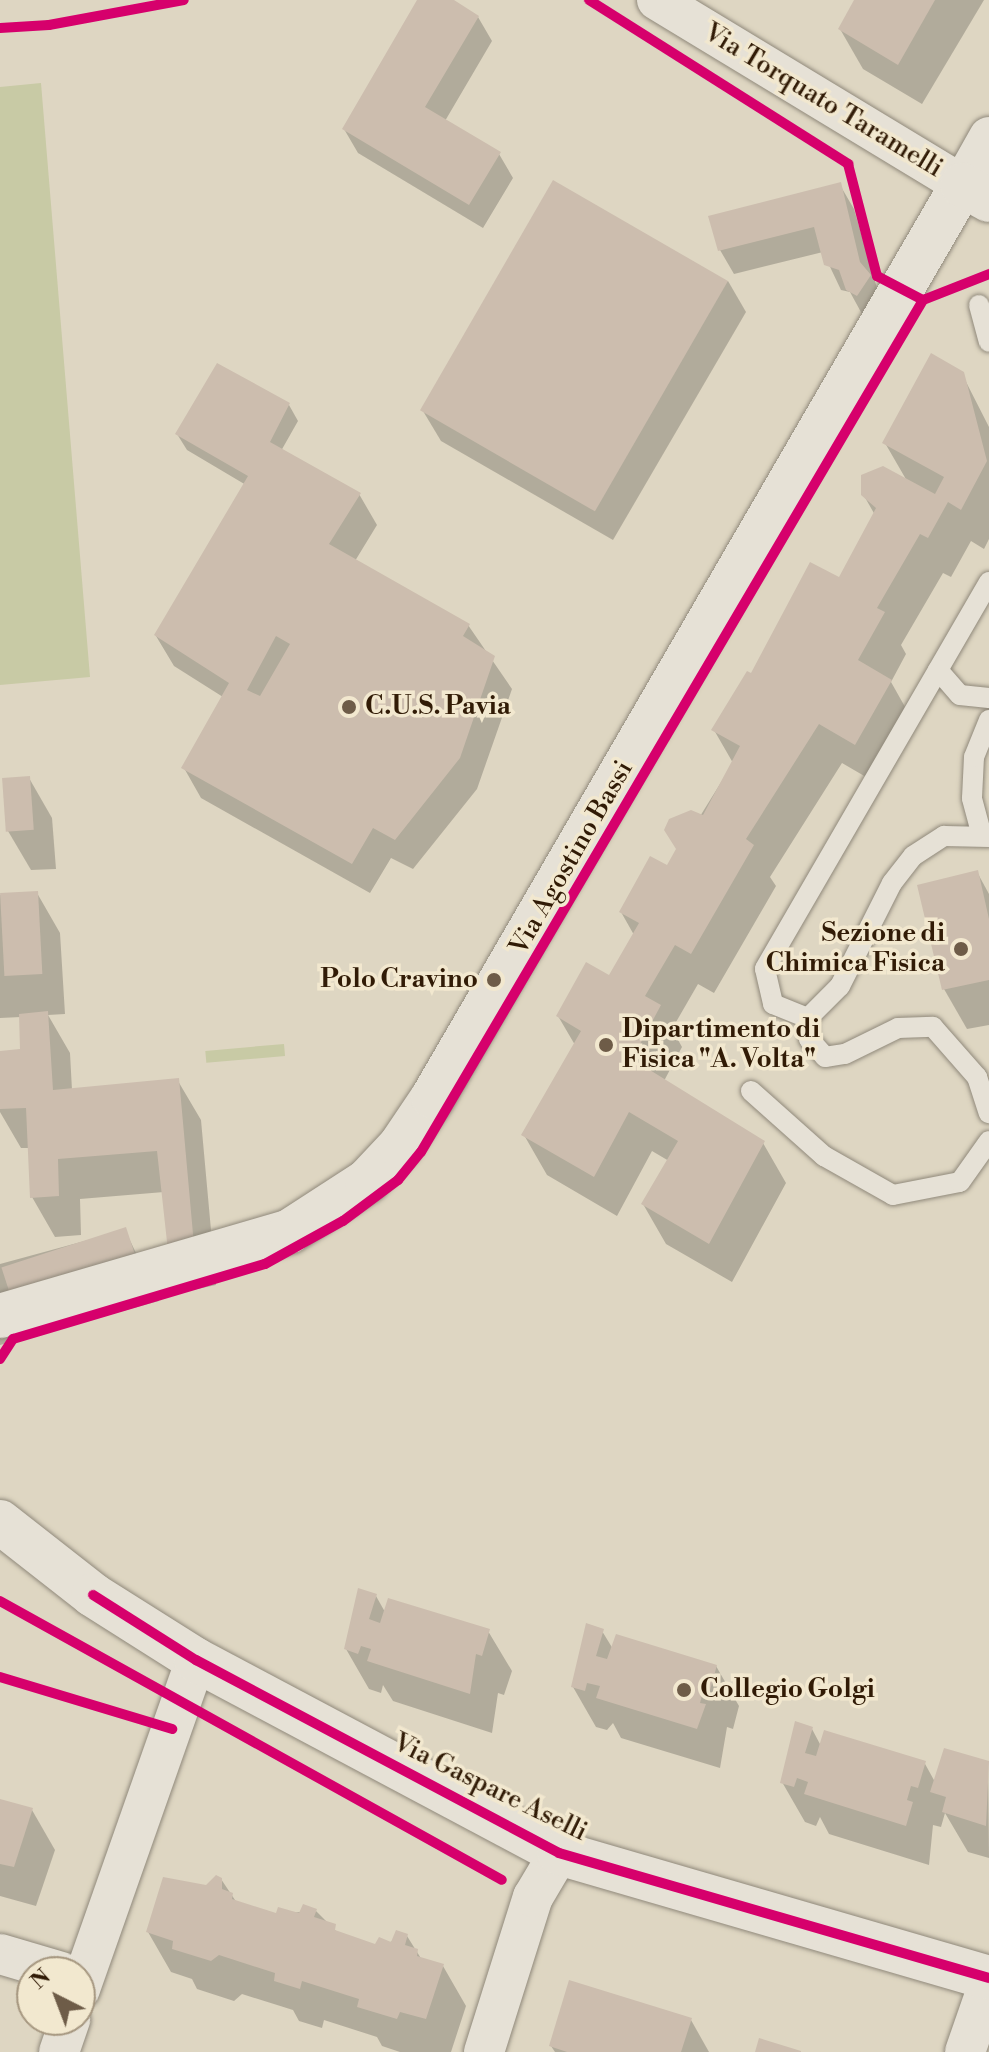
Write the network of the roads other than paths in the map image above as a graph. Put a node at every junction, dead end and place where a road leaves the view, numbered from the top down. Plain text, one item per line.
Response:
1 (657, 0) edge
2 (989, 137) edge
3 (976, 192) edge
4 (979, 305) dead end
5 (989, 342) edge
6 (989, 582) edge
7 (938, 670) junction
8 (989, 698) edge
9 (989, 720) edge
10 (985, 836) edge
11 (808, 1018) junction
12 (751, 1091) dead end
13 (989, 1113) edge
14 (989, 1141) edge
15 (10, 1315) edge
16 (0, 1522) edge
17 (0, 1550) edge
18 (93, 1595) junction
19 (196, 1660) junction
20 (559, 1853) junction
21 (85, 1956) edge
22 (989, 1981) edge
23 (484, 2052) edge
24 (965, 2052) edge

1 - 3 street, Via Torquato Taramelli
2 - 3 street
3 - 15 main road, Via Agostino Bassi
4 - 5 lane
6 - 7 lane
7 - 8 lane
7 - 11 lane
9 - 10 lane
10 - 11 lane
11 - 13 lane
12 - 14 lane
16 - 18 main road, Via Gaspare Aselli
17 - 18 main road, Via Gaspare Aselli
18 - 19 main road, Via Gaspare Aselli
19 - 20 main road, Via Gaspare Aselli
19 - 21 street
20 - 22 main road, Via Gaspare Aselli
20 - 23 street
22 - 24 street

